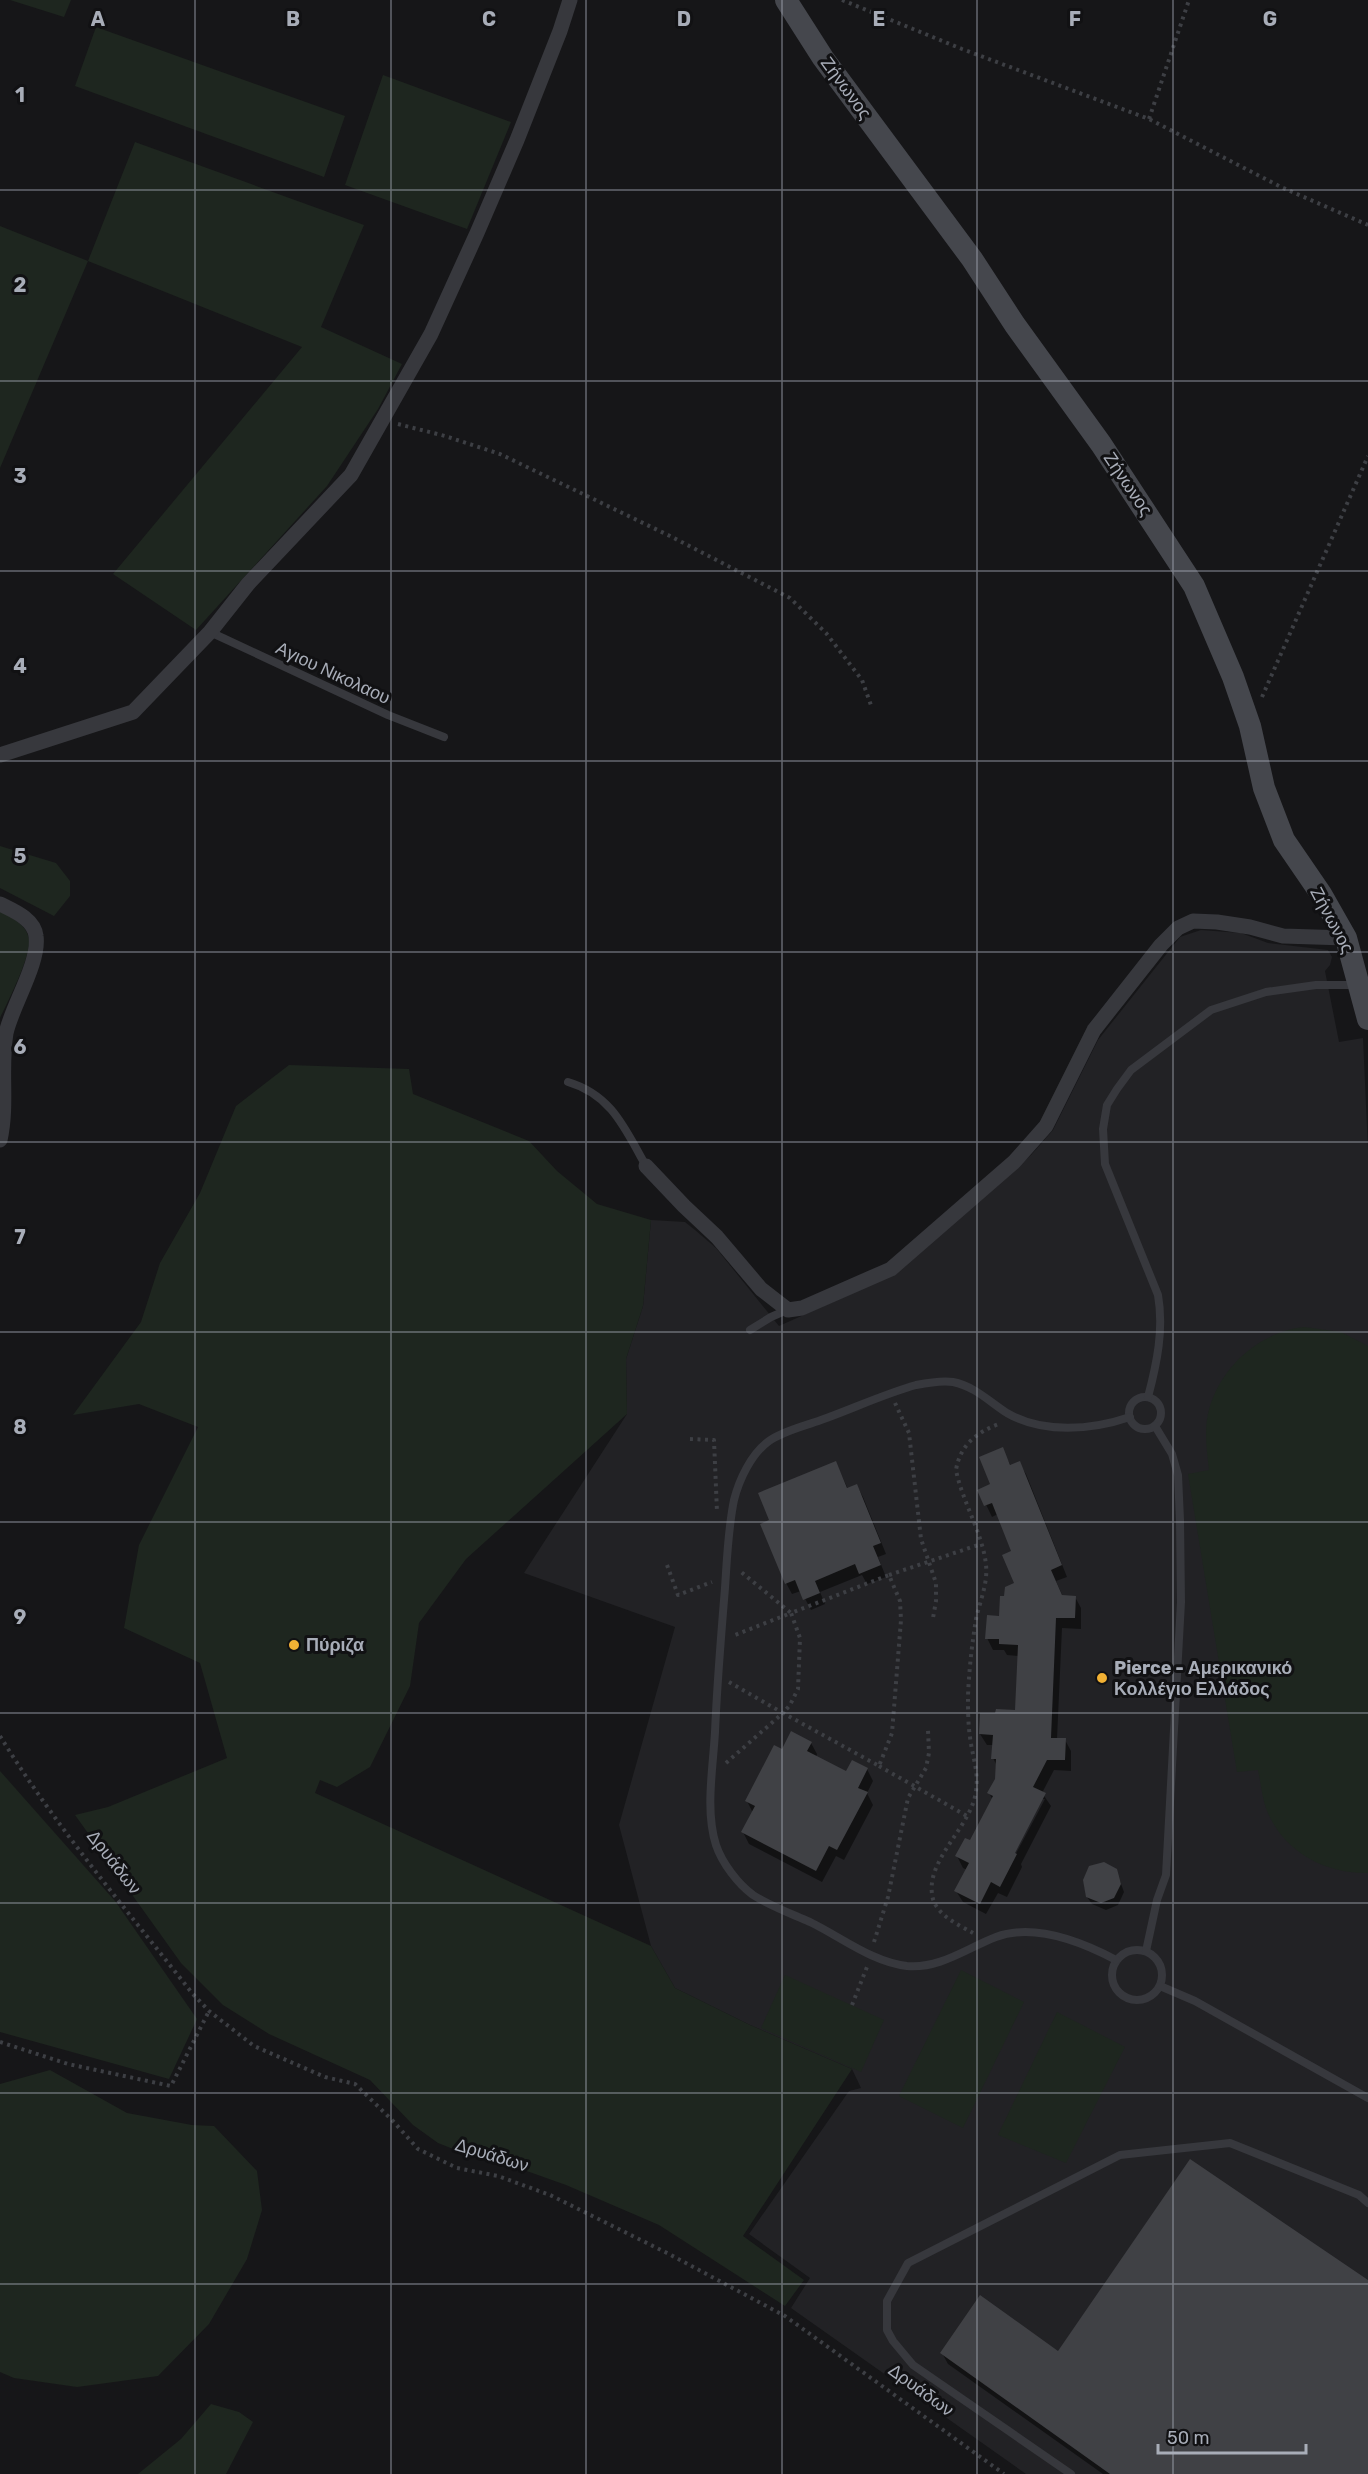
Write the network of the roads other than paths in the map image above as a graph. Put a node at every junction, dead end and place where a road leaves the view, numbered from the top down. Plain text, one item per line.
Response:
1 (570, 0) edge
2 (786, 0) edge
3 (210, 632) junction
4 (444, 737) dead end
5 (0, 755) edge
6 (0, 904) edge
7 (1346, 938) junction
8 (1359, 985) junction
9 (1368, 1019) edge
10 (568, 1082) dead end
11 (0, 1140) edge
12 (646, 1166) joint
13 (789, 1310) junction
14 (750, 1330) dead end
15 (1148, 1397) junction
16 (1130, 1418) junction
17 (1155, 1426) junction
18 (1146, 1951) junction
19 (1116, 1960) junction
20 (1160, 1986) junction
21 (1368, 2098) edge
22 (1368, 2203) edge
23 (1071, 2474) edge

1 - 3 street
2 - 7 street, Ζήνωνος
3 - 4 lane, Αγιου Νικολαου
3 - 5 street
6 - 11 street
7 - 8 street, Ζήνωνος
7 - 13 street
8 - 9 street, Ζήνωνος
8 - 15 lane
10 - 12 lane
12 - 13 street
13 - 14 lane
15 - 16 lane
15 - 17 lane
16 - 17 lane
16 - 19 lane
17 - 18 lane
18 - 19 lane
18 - 20 lane
19 - 20 lane
20 - 21 lane
22 - 23 lane

